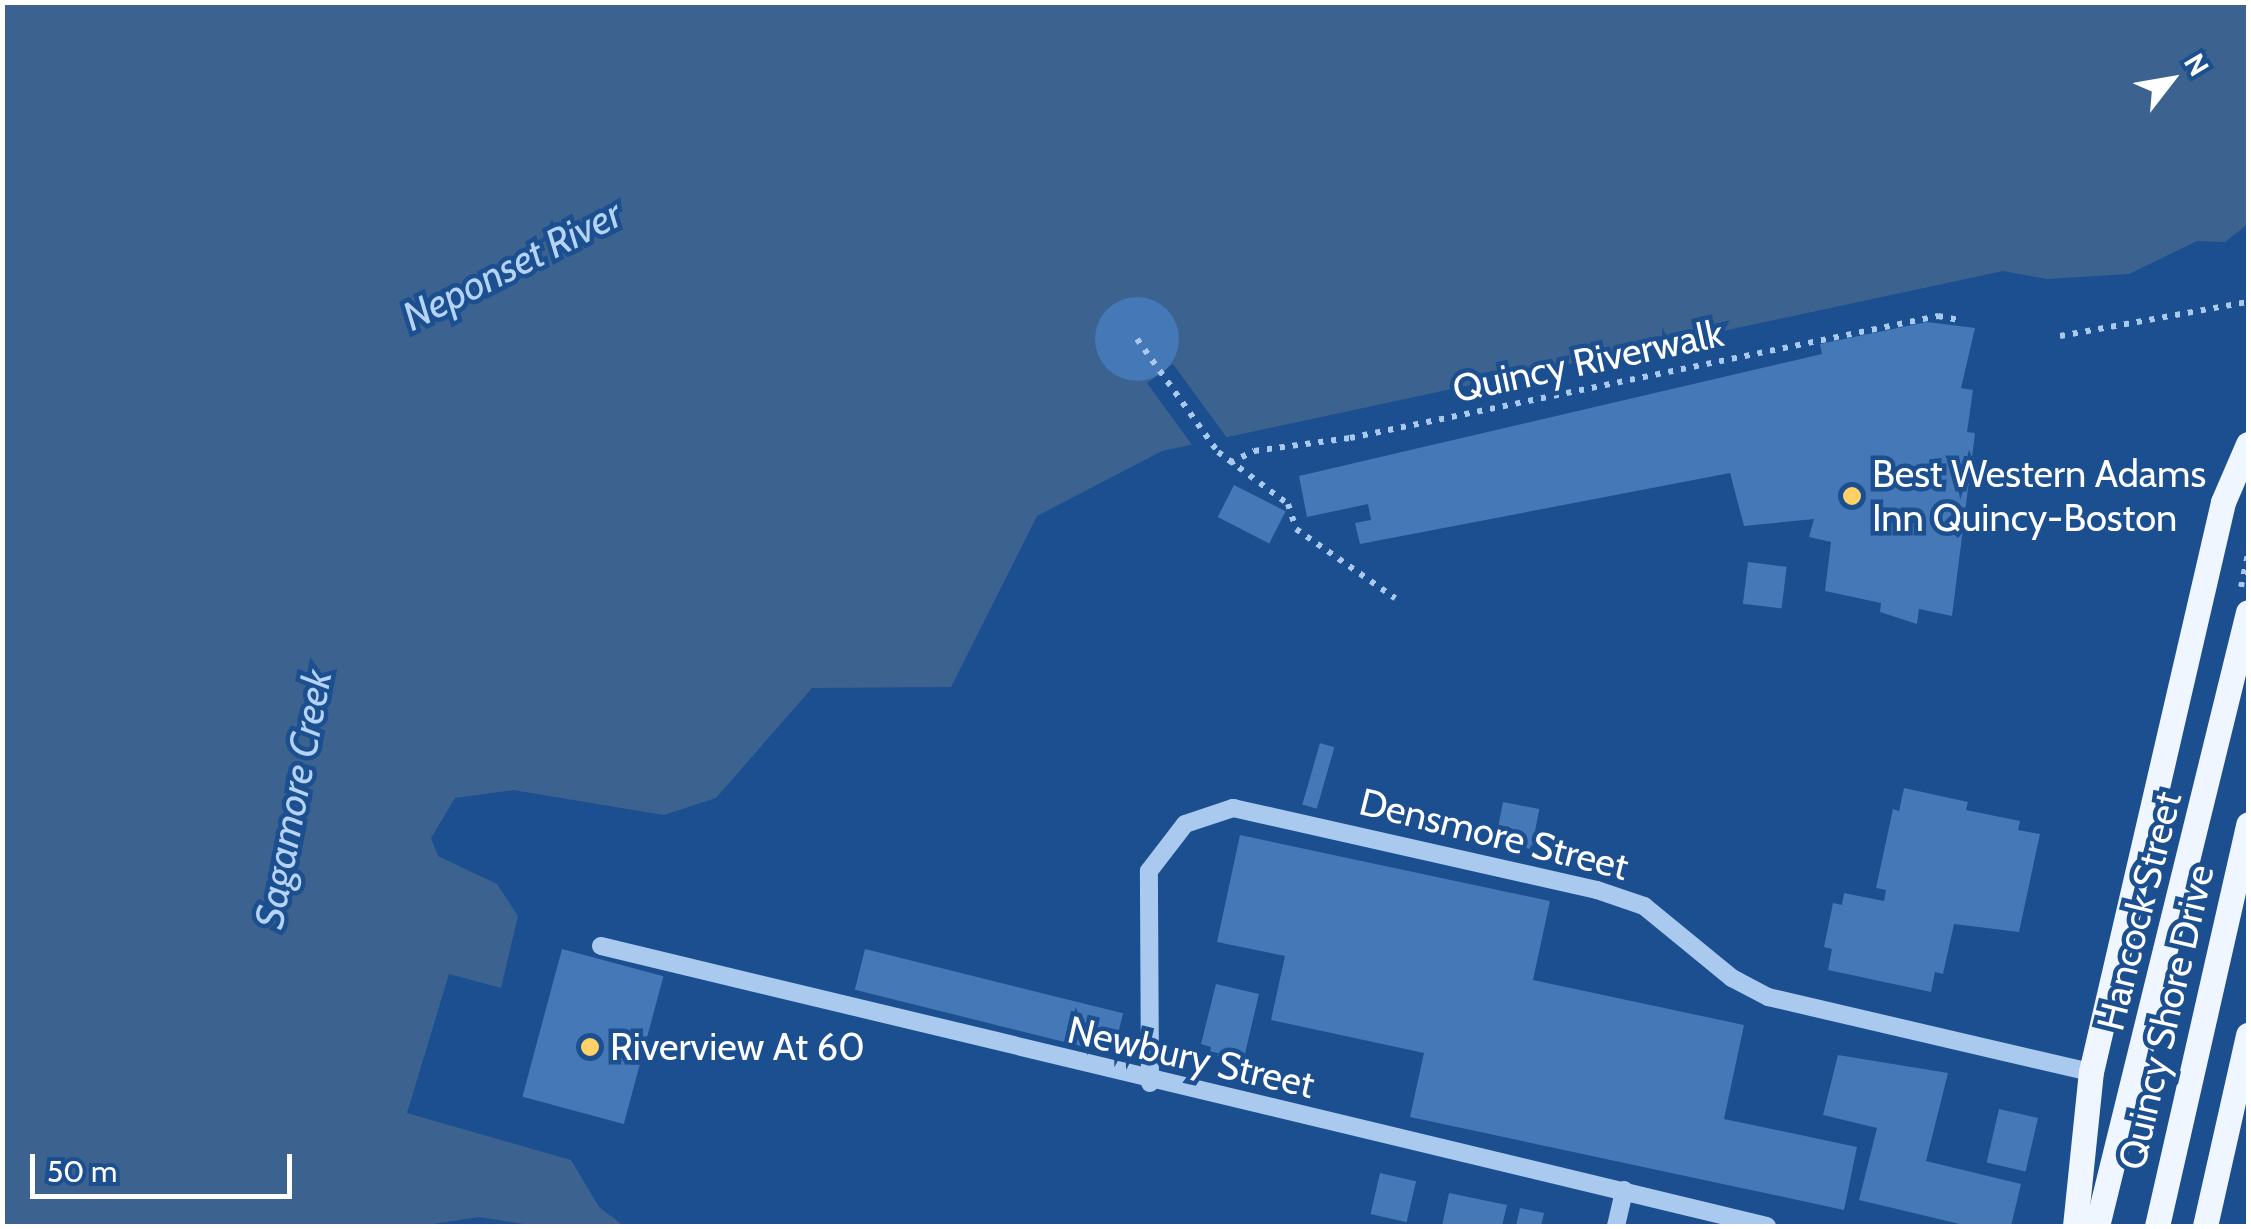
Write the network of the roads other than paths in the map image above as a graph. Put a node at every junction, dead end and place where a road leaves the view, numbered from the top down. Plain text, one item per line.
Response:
1 (2248, 444) edge
2 (2248, 612) edge
3 (2248, 824) edge
4 (601, 946) dead end
5 (2248, 1035) edge
6 (2090, 1072) junction
7 (1150, 1082) junction
8 (1624, 1190) junction
9 (1724, 1221) edge
10 (1616, 1226) edge
11 (1768, 1226) edge
12 (2075, 1226) edge
13 (2097, 1226) edge
14 (2156, 1226) edge
15 (2205, 1226) edge

1 - 6 main road
2 - 13 main road, Hancock Street
3 - 14 main road, Quincy Shore Drive
4 - 7 street, Newbury Street
5 - 15 main road
6 - 7 street, Densmore Street
6 - 12 main road
7 - 8 street, Newbury Street
8 - 9 street, Newbury Street
8 - 10 street
9 - 11 street, Newbury Street

